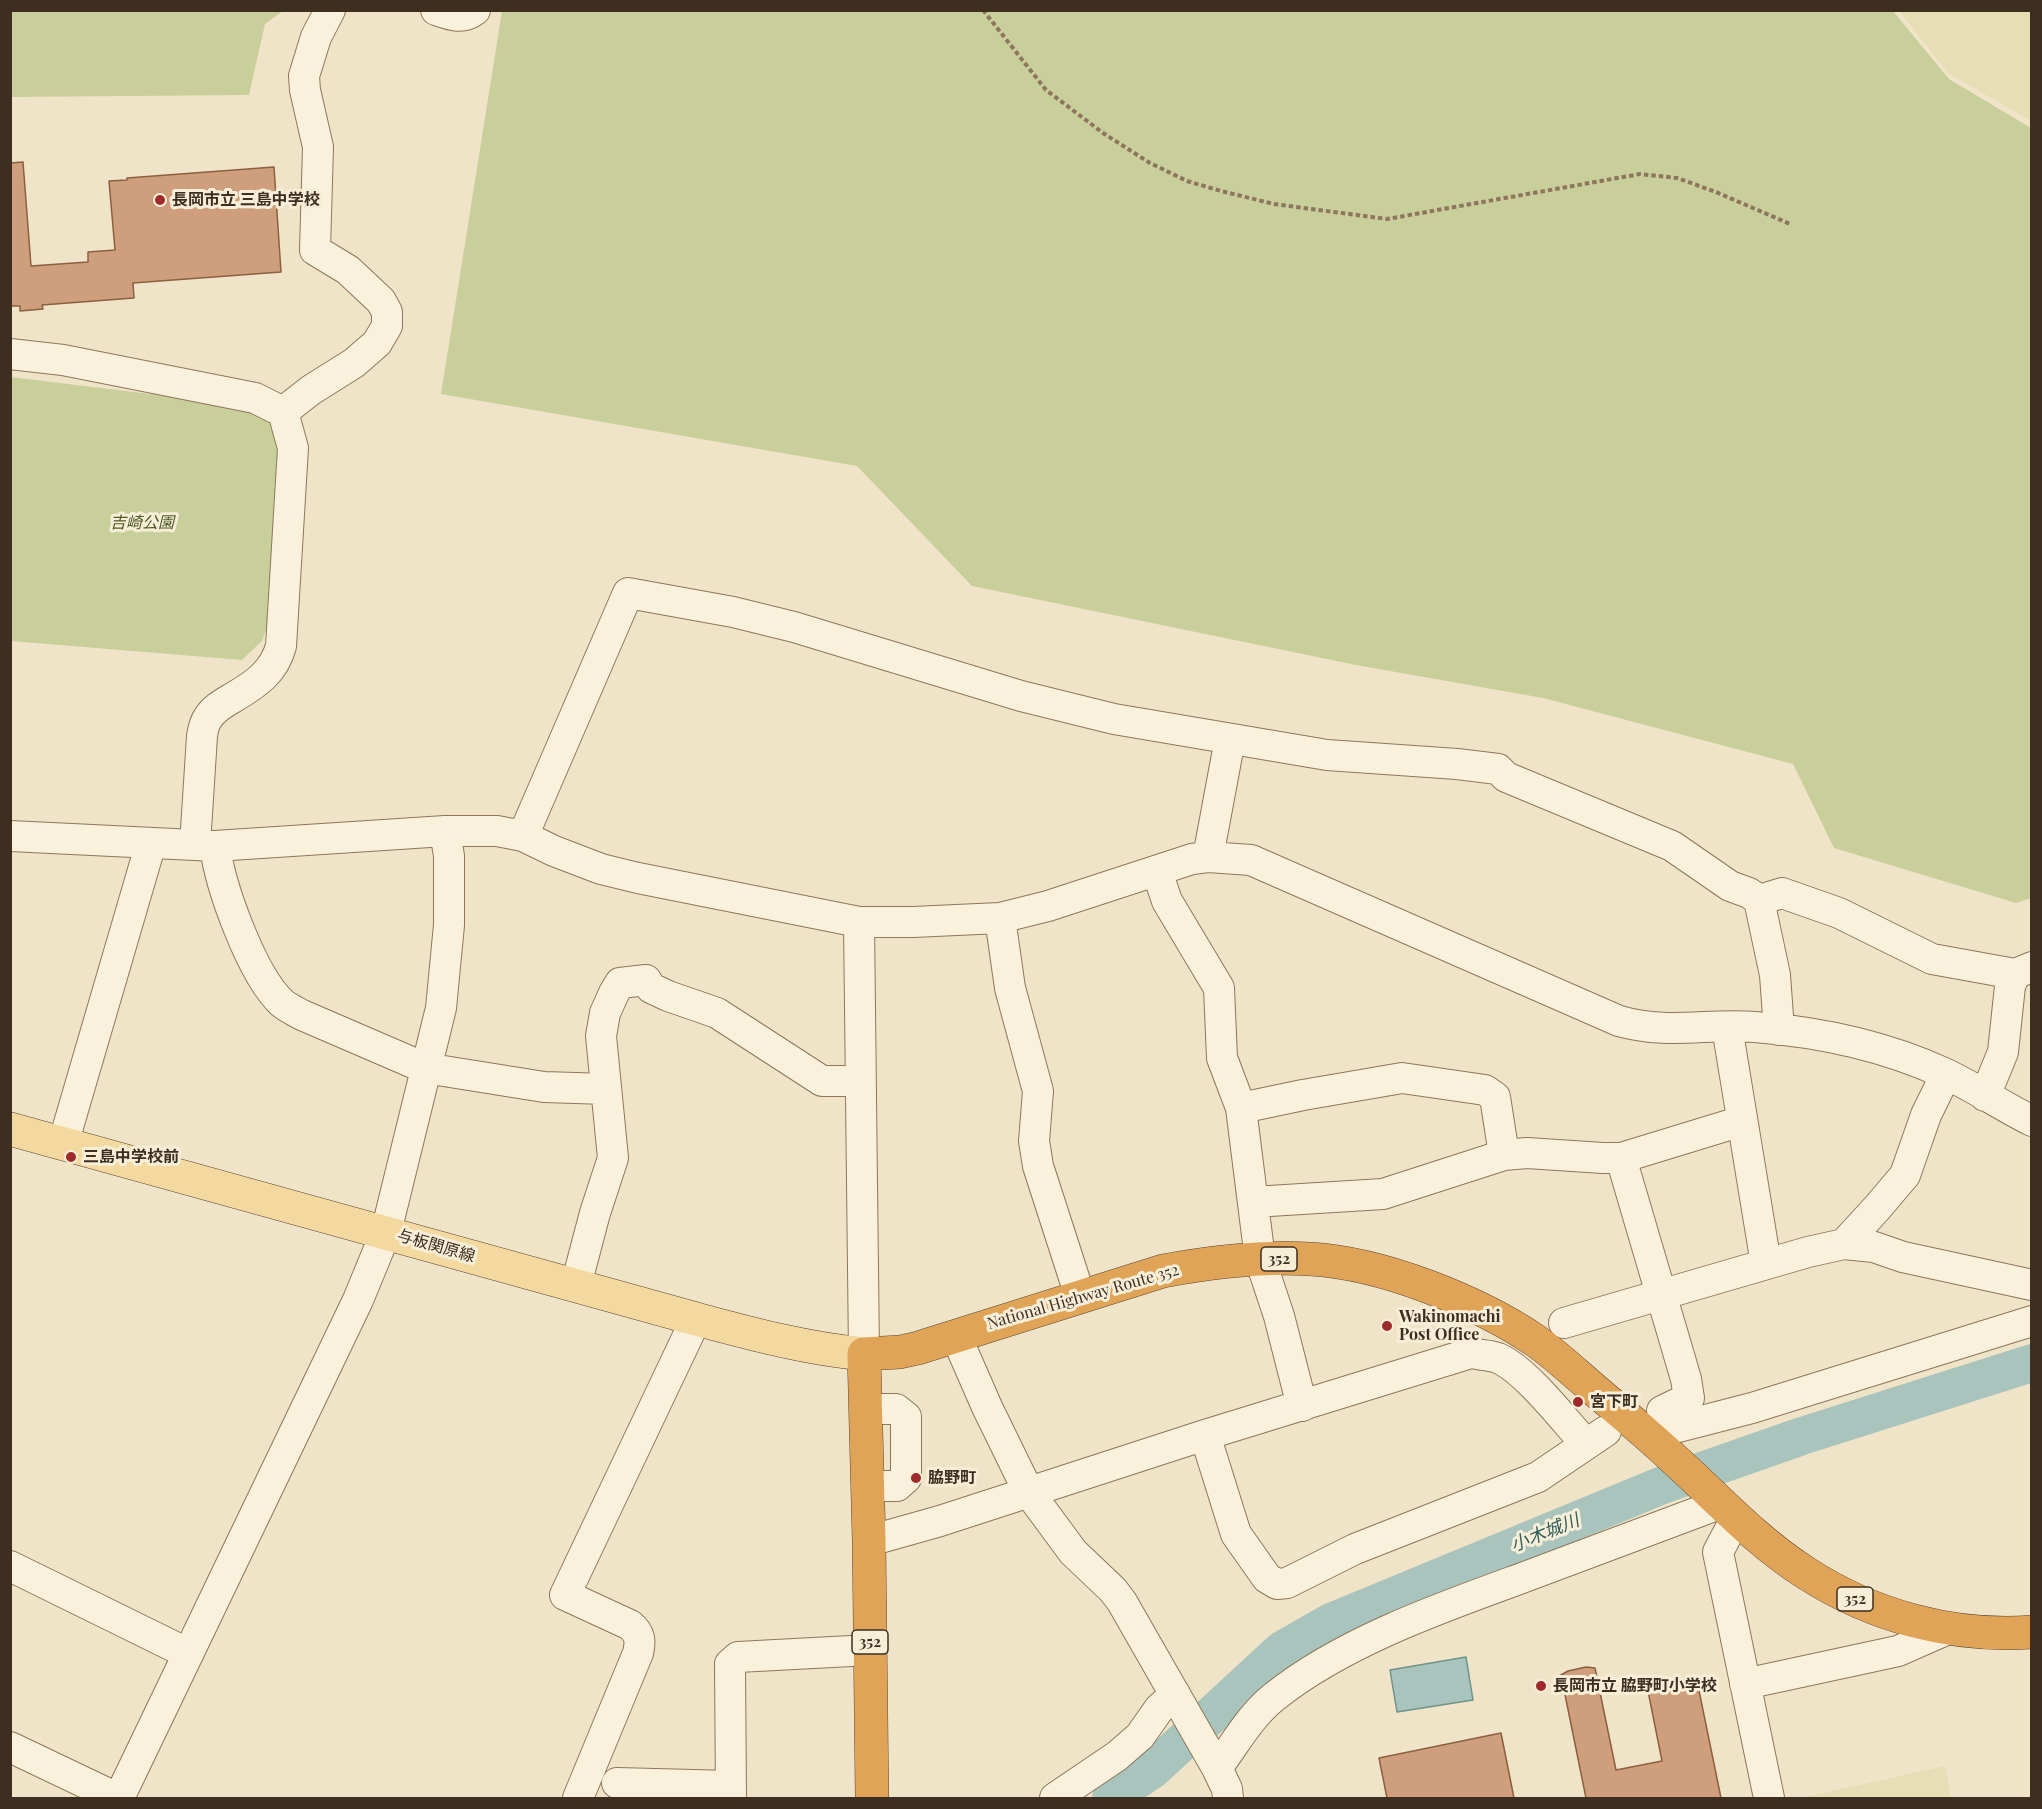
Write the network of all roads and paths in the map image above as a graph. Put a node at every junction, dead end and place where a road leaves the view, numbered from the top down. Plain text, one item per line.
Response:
1 (330, 10) edge
2 (436, 10) edge
3 (475, 10) edge
4 (983, 10) edge
5 (1790, 224) dead end
6 (10, 354) edge
7 (283, 412) junction
8 (1230, 738) junction
9 (445, 831) junction
10 (10, 836) edge
11 (523, 836) junction
12 (151, 843) junction
13 (205, 845) junction
14 (1209, 857) junction
15 (1157, 871) junction
16 (1759, 900) junction
17 (1000, 918) junction
18 (859, 922) junction
19 (2023, 970) edge
20 (1727, 1027) junction
21 (1779, 1030) junction
22 (425, 1068) junction
23 (1946, 1074) junction
24 (860, 1081) junction
25 (606, 1089) junction
26 (1985, 1096) junction
27 (1241, 1108) junction
28 (1742, 1121) junction
29 (2031, 1121) edge
30 (10, 1129) edge
31 (63, 1144) junction
32 (1504, 1155) junction
33 (1621, 1158) junction
34 (1253, 1202) junction
35 (386, 1232) junction
36 (1844, 1244) junction
37 (1260, 1259) junction
38 (1766, 1264) junction
39 (576, 1285) junction
40 (2031, 1285) edge
41 (1660, 1295) junction
42 (1080, 1296) junction
43 (696, 1319) junction
44 (2031, 1321) edge
45 (1564, 1323) dead end
46 (956, 1336) junction
47 (864, 1354) junction
48 (1302, 1406) junction
49 (1654, 1429) junction
50 (1205, 1435) junction
51 (1028, 1491) junction
52 (1723, 1504) junction
53 (869, 1541) junction
54 (10, 1566) edge
55 (1948, 1629) junction
56 (2031, 1632) edge
57 (870, 1650) junction
58 (187, 1653) junction
59 (1745, 1684) junction
60 (1177, 1698) junction
61 (10, 1747) edge
62 (1215, 1765) junction
63 (617, 1783) dead end
64 (731, 1792) edge
65 (118, 1798) edge
66 (578, 1798) edge
67 (872, 1798) edge
68 (1056, 1798) edge
69 (1228, 1798) edge
70 (1769, 1798) edge

1 - 7 street
2 - 3 street
4 - 5 path
6 - 7 street
7 - 13 street
8 - 11 street
8 - 14 street
8 - 16 street
9 - 11 street
9 - 13 street
9 - 22 street
10 - 12 street
11 - 18 street
12 - 13 street
12 - 31 street
13 - 22 street
14 - 15 street
14 - 20 street
15 - 17 street
15 - 27 street
16 - 19 street
16 - 21 street
17 - 18 street
17 - 42 street
18 - 24 street
19 - 26 street
20 - 21 street
20 - 28 street
21 - 23 street
22 - 25 street
22 - 35 street
23 - 26 street
23 - 36 street
24 - 25 street
24 - 47 street
25 - 39 street
26 - 29 street
27 - 32 street
27 - 34 street
28 - 33 street
28 - 38 street
30 - 31 main road, 与板関原線
31 - 35 main road, 与板関原線
32 - 33 street
32 - 34 street
33 - 41 street
34 - 37 street
35 - 39 main road, 与板関原線
35 - 58 street
36 - 38 street
36 - 40 street
37 - 42 highway, National Highway Route 352 / 352
37 - 48 street
37 - 49 highway, National Highway Route 352 / 352
38 - 41 street
39 - 43 main road, 与板関原線
41 - 45 street
41 - 49 street
42 - 46 highway, National Highway Route 352 / 352
43 - 47 main road, 与板関原線
43 - 66 street
44 - 49 street
46 - 47 highway, National Highway Route 352 / 352
46 - 51 street
47 - 53 highway, 352
48 - 50 street
48 - 50 street
49 - 52 highway, National Highway Route 352 / 352
50 - 51 street
51 - 53 street
51 - 60 street
52 - 55 highway, National Highway Route 352 / 352
52 - 59 street
52 - 62 street
53 - 57 highway, 352
54 - 58 street
55 - 56 highway, National Highway Route 352 / 352
55 - 59 street
57 - 64 street
57 - 67 highway, 352
58 - 65 street
59 - 70 street
60 - 62 street
60 - 68 street
61 - 65 street
62 - 69 street
63 - 64 street

